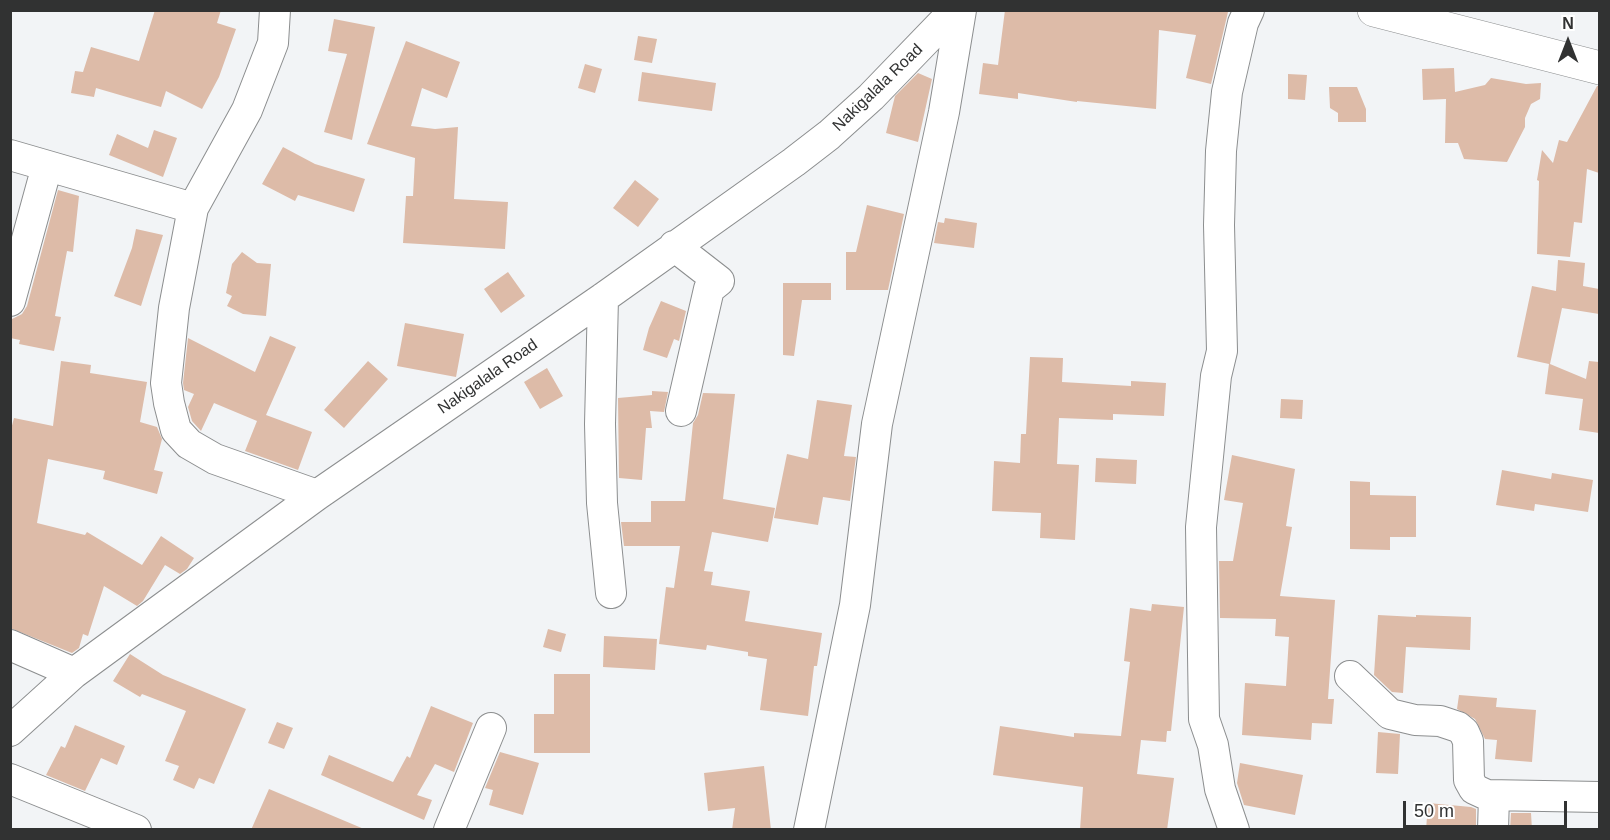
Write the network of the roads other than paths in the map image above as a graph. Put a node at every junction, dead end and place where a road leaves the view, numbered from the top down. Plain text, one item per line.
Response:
1 (275, 10) edge
2 (955, 10) edge
3 (961, 10) edge
4 (1249, 10) edge
5 (1374, 10) edge
6 (1599, 68) edge
7 (10, 155) edge
8 (47, 166) junction
9 (193, 208) junction
10 (674, 246) junction
11 (603, 298) junction
12 (10, 301) edge
13 (681, 411) dead end
14 (316, 495) junction
15 (611, 593) dead end
16 (10, 645) edge
17 (74, 673) junction
18 (1350, 676) dead end
19 (491, 728) dead end
20 (10, 731) edge
21 (10, 779) edge
22 (1494, 796) junction
23 (1599, 797) edge
24 (136, 830) edge
25 (449, 830) edge
26 (808, 830) edge
27 (1234, 830) edge
28 (1493, 830) edge

1 - 9 street
2 - 10 street, Nakigalala Road
3 - 26 street
4 - 27 street
5 - 6 main road
7 - 8 street
8 - 9 street
8 - 12 street
9 - 14 street
10 - 11 street, Nakigalala Road
10 - 13 street
11 - 14 street, Nakigalala Road
11 - 15 street
14 - 17 street, Nakigalala Road
16 - 17 street
17 - 20 street, Nakigalala Road
18 - 22 street
19 - 25 street
21 - 24 street
22 - 23 street
22 - 28 street

